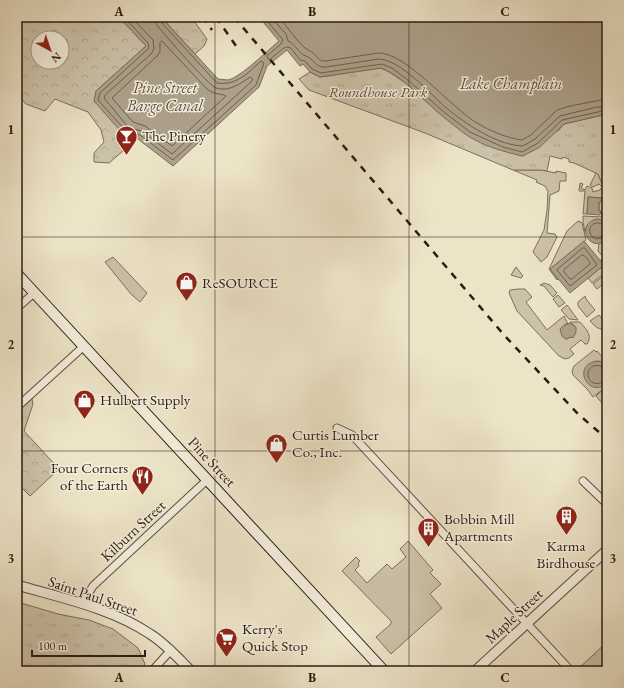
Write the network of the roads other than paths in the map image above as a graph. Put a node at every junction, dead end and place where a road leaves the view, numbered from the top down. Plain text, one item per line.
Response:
1 (17, 274) edge
2 (34, 293) junction
3 (17, 308) edge
4 (84, 346) junction
5 (17, 407) edge
6 (336, 428) dead end
7 (207, 480) junction
8 (583, 481) dead end
9 (607, 504) edge
10 (607, 550) edge
11 (17, 585) edge
12 (82, 604) junction
13 (527, 624) junction
14 (171, 650) junction
15 (152, 671) edge
16 (191, 671) edge
17 (384, 671) edge
18 (476, 671) edge
19 (571, 671) edge

1 - 2 main road, Pine Street
2 - 3 street
2 - 4 main road, Pine Street
4 - 5 street
4 - 7 main road, Pine Street
6 - 13 street
7 - 12 street, Kilburn Street
7 - 17 main road, Pine Street
8 - 9 street
10 - 13 street, Maple Street
11 - 12 street, Saint Paul Street
12 - 14 street, Saint Paul Street
13 - 18 street, Maple Street
13 - 19 street
14 - 15 street
14 - 16 street, Saint Paul Street

